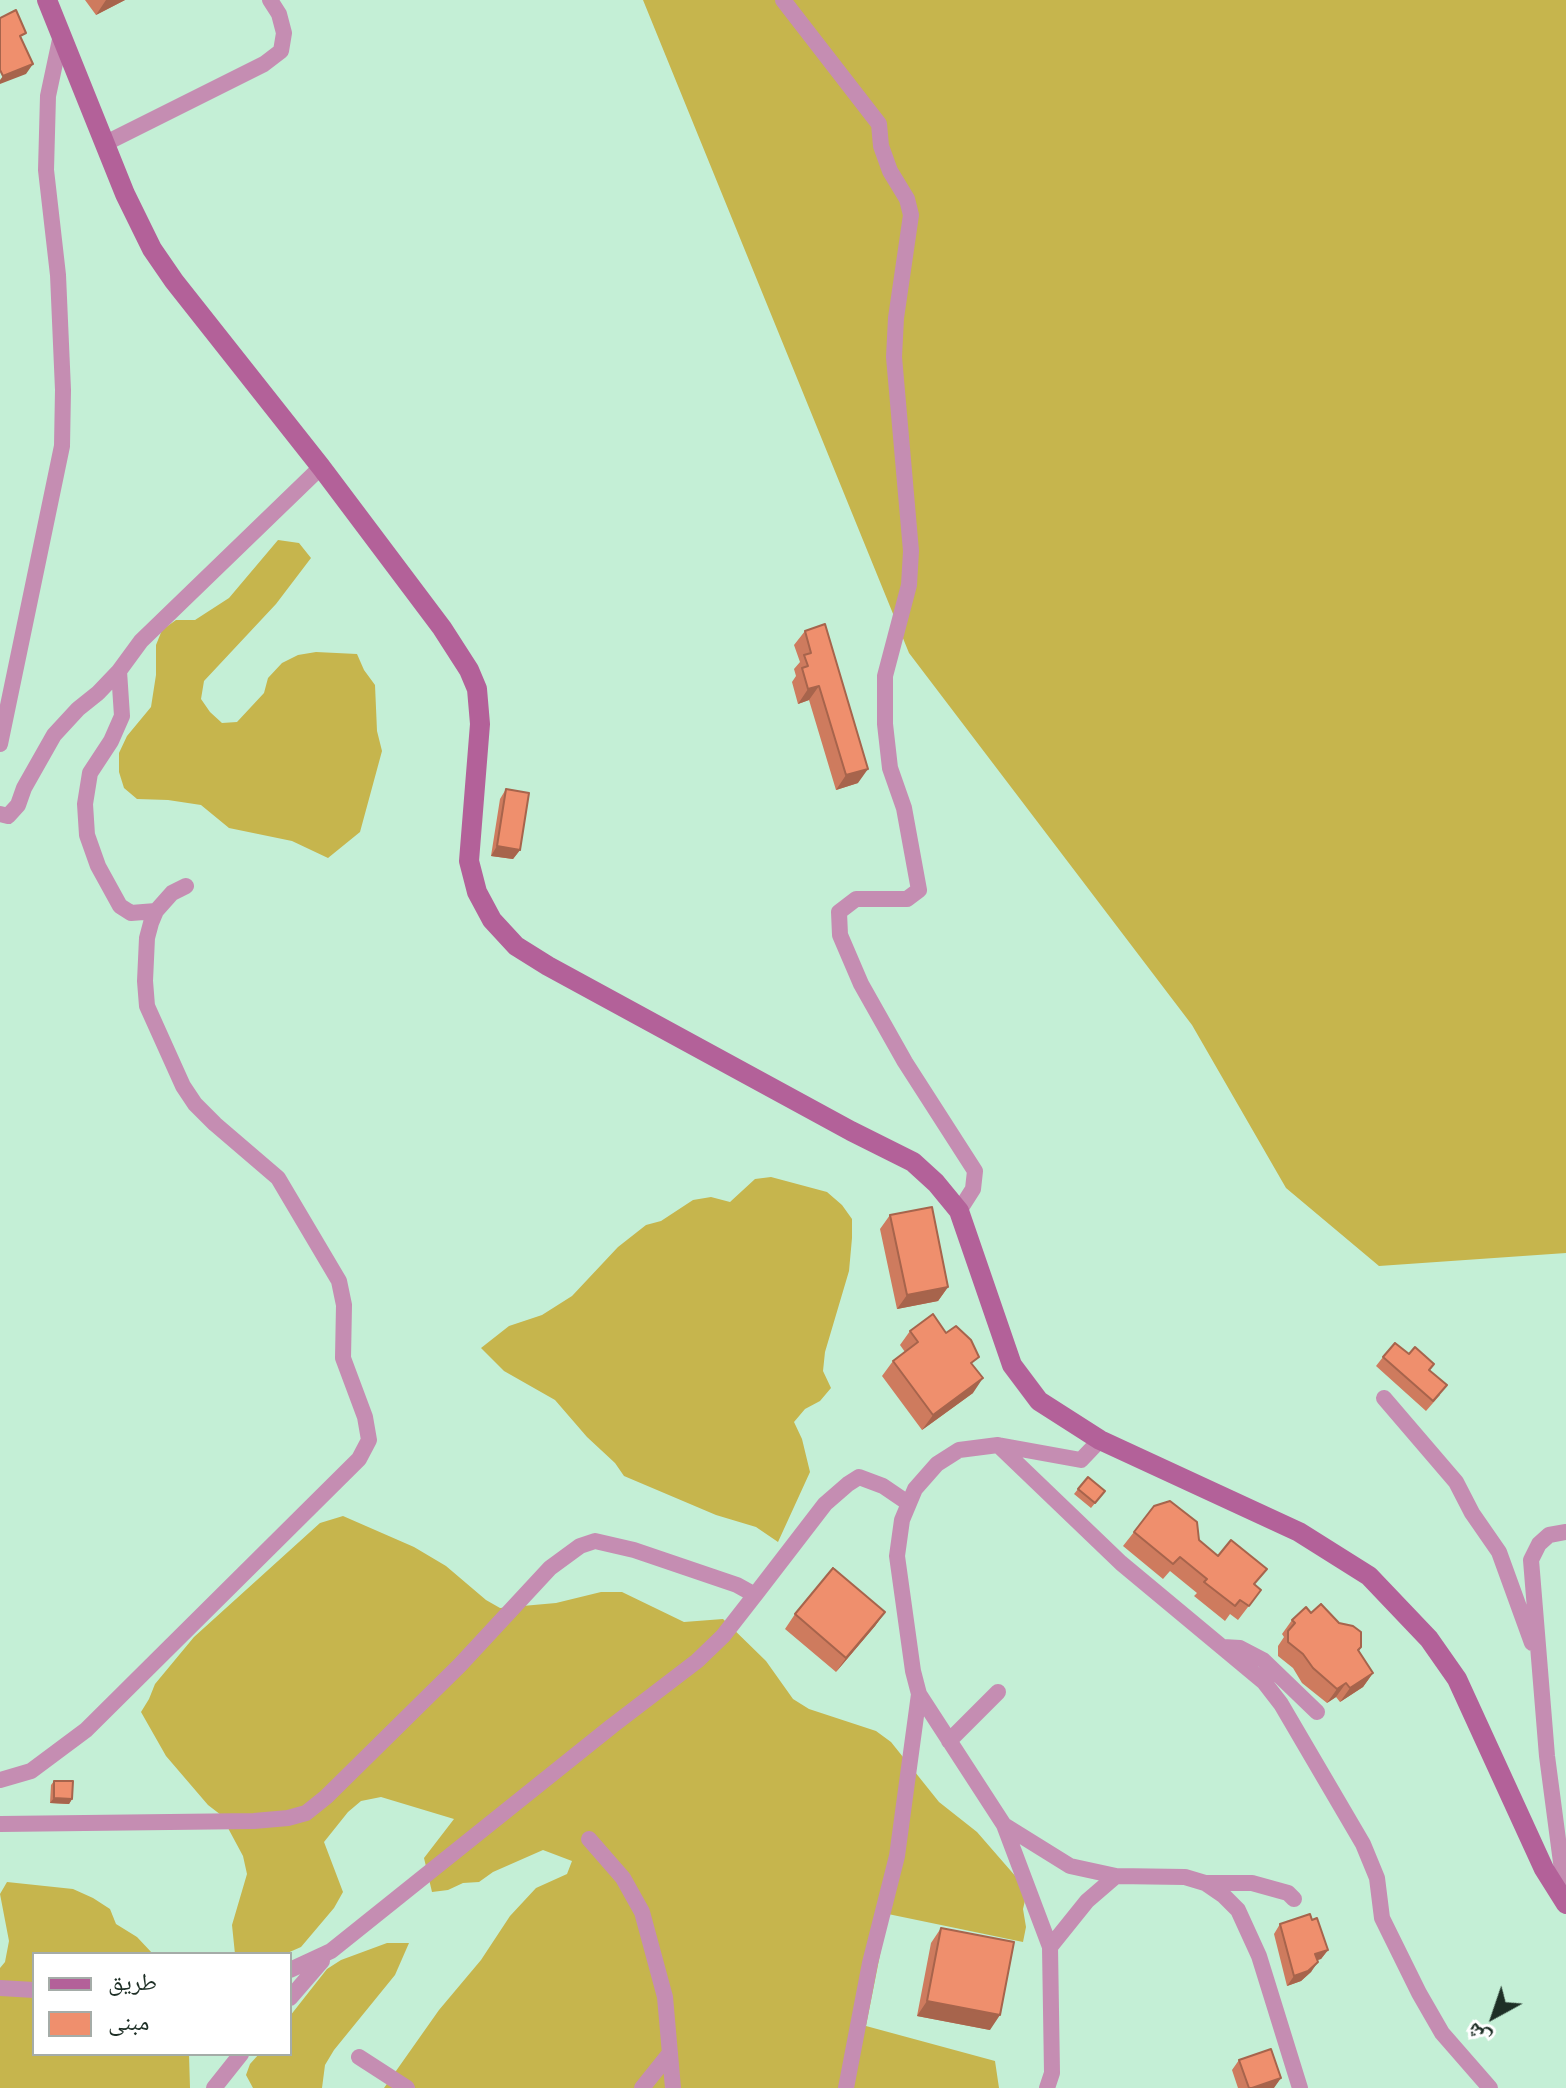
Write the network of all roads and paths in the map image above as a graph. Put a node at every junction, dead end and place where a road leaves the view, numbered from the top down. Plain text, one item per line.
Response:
1 (47, 0) edge
2 (270, 0) edge
3 (783, 0) edge
4 (61, 35) junction
5 (106, 143) junction
6 (321, 467) junction
7 (119, 671) junction
8 (0, 744) edge
9 (0, 814) edge
10 (186, 886) dead end
11 (156, 911) junction
12 (959, 1211) junction
13 (1384, 1398) dead end
14 (1100, 1440) junction
15 (998, 1445) junction
16 (908, 1503) junction
17 (1566, 1532) edge
18 (755, 1595) junction
19 (1223, 1647) junction
20 (1539, 1664) junction
21 (998, 1692) dead end
22 (919, 1694) junction
23 (1317, 1712) dead end
24 (949, 1741) junction
25 (0, 1780) edge
26 (0, 1824) edge
27 (1004, 1825) junction
28 (589, 1839) dead end
29 (1116, 1876) junction
30 (1205, 1883) junction
31 (1294, 1899) dead end
32 (1562, 1899) edge
33 (1050, 1947) junction
34 (331, 1951) junction
35 (292, 1969) edge
36 (0, 1988) edge
37 (32, 1990) edge
38 (292, 1996) edge
39 (670, 2053) junction
40 (239, 2056) edge
41 (359, 2057) dead end
42 (1049, 2080) edge
43 (214, 2088) edge
44 (407, 2088) edge
45 (642, 2088) edge
46 (673, 2088) edge
47 (846, 2088) edge
48 (1060, 2088) edge
49 (1300, 2088) edge
50 (1490, 2088) edge

1 - 4 street
2 - 5 street
3 - 12 street
4 - 5 street
4 - 8 street
5 - 6 street
6 - 7 street
6 - 12 street
7 - 9 street
7 - 11 street
10 - 11 street
11 - 25 street
12 - 14 street
13 - 20 street
14 - 15 street
14 - 32 street
15 - 16 street
15 - 19 street
16 - 18 street
16 - 22 street
17 - 20 street
18 - 26 street
18 - 34 street
19 - 23 street
19 - 50 street
20 - 32 street
21 - 24 street
22 - 24 street
22 - 47 street
24 - 27 street
27 - 29 street
27 - 33 street
28 - 39 street
29 - 30 street
29 - 33 street
30 - 31 street
30 - 49 street
33 - 42 street
34 - 35 street
34 - 38 street
36 - 37 street
39 - 45 street
39 - 46 street
40 - 43 street
41 - 44 street
42 - 48 street

